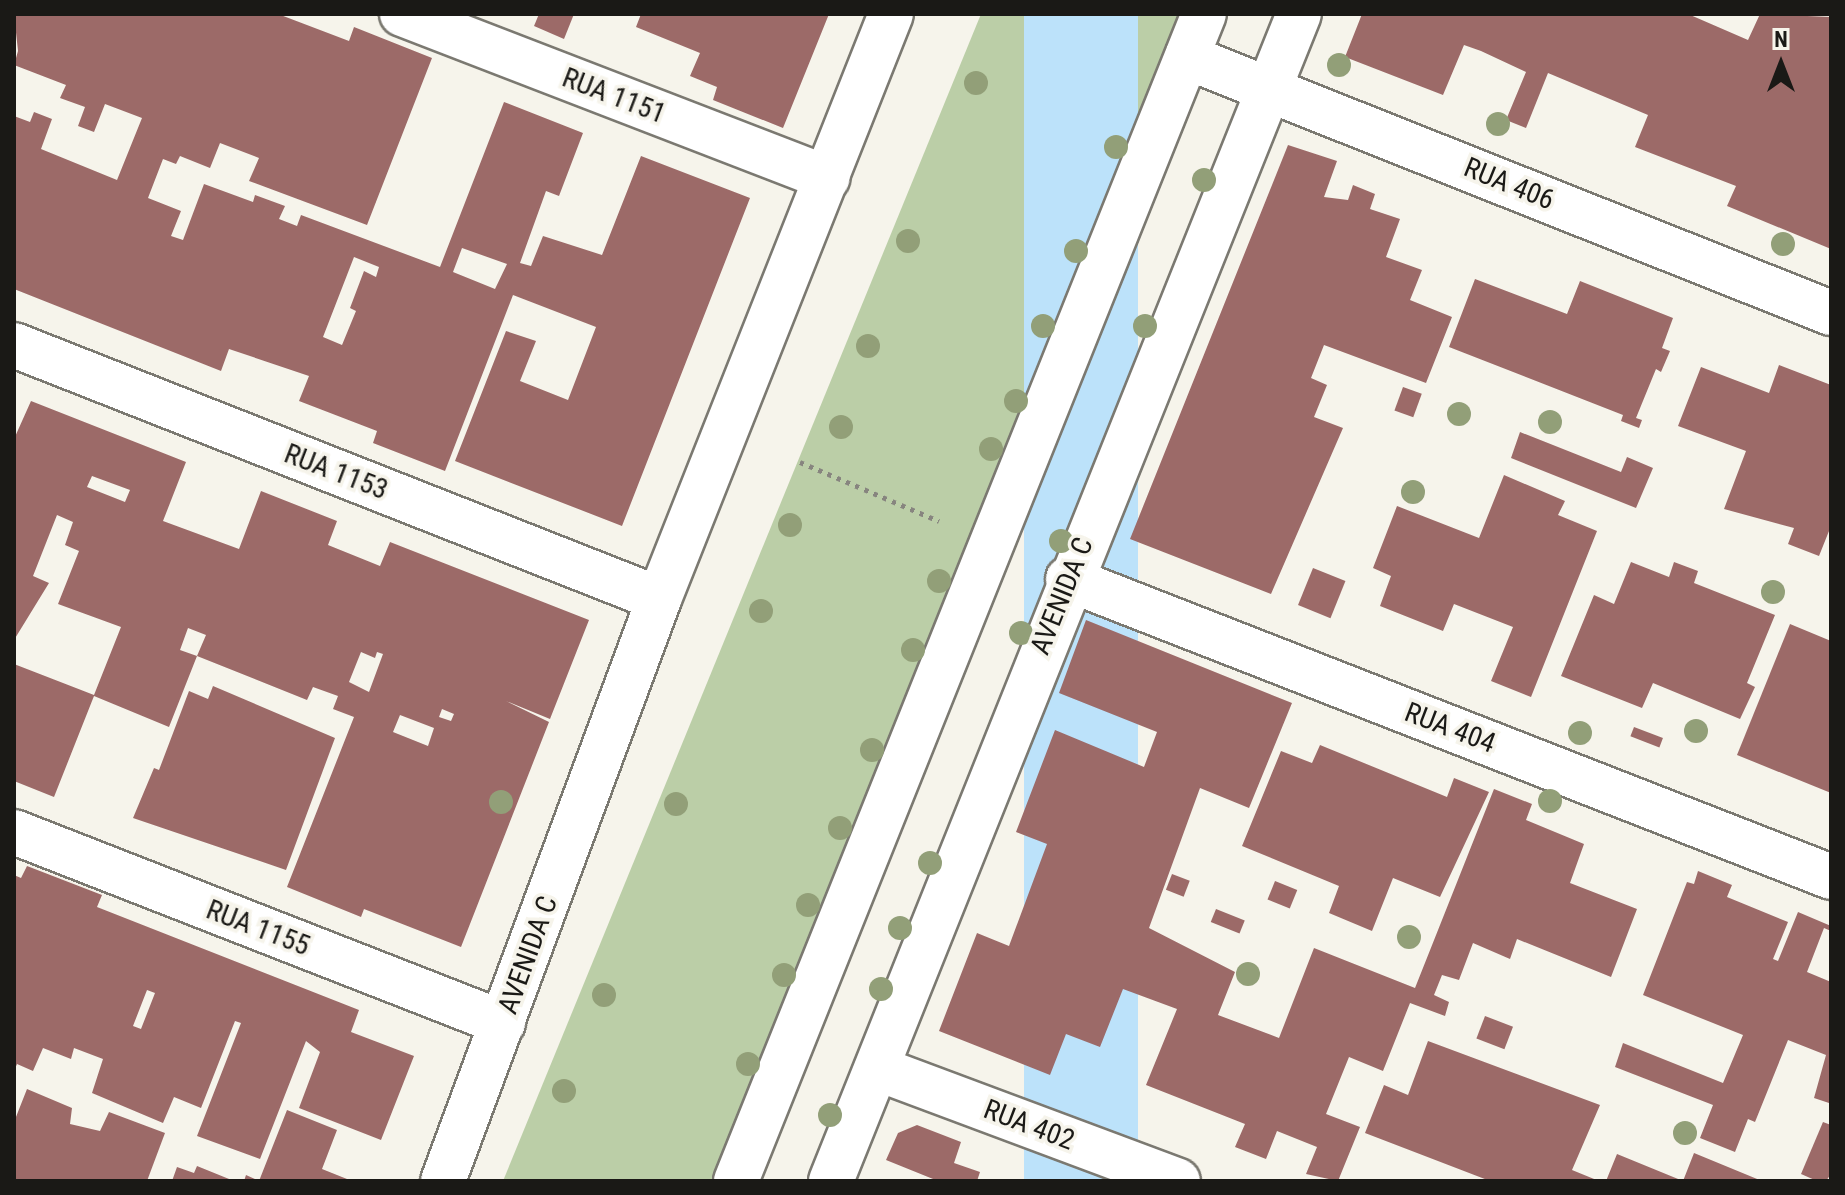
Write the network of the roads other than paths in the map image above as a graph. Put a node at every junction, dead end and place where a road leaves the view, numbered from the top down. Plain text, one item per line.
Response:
1 (402, 14) edge
2 (891, 14) edge
3 (1204, 14) edge
4 (1299, 14) edge
5 (1187, 57) junction
6 (1270, 88) junction
7 (827, 178) junction
8 (1831, 313) edge
9 (14, 345) edge
10 (1068, 579) junction
11 (659, 599) junction
12 (14, 832) edge
13 (1831, 877) edge
14 (503, 1023) junction
15 (879, 1069) junction
16 (443, 1181) edge
17 (736, 1181) edge
18 (831, 1181) edge
19 (1178, 1181) edge

1 - 7 street, RUA 1151
2 - 7 street, AVENIDA C
3 - 5 street
4 - 6 street, AVENIDA C
5 - 6 street, RUA 406
5 - 17 street
6 - 8 street, RUA 406
6 - 10 street, AVENIDA C
7 - 11 street, AVENIDA C
9 - 11 street, RUA 1153
10 - 13 street, RUA 404
10 - 15 street, AVENIDA C
11 - 14 street, AVENIDA C
12 - 14 street, RUA 1155
14 - 16 street, AVENIDA C
15 - 18 street, AVENIDA C
15 - 19 street, RUA 402

